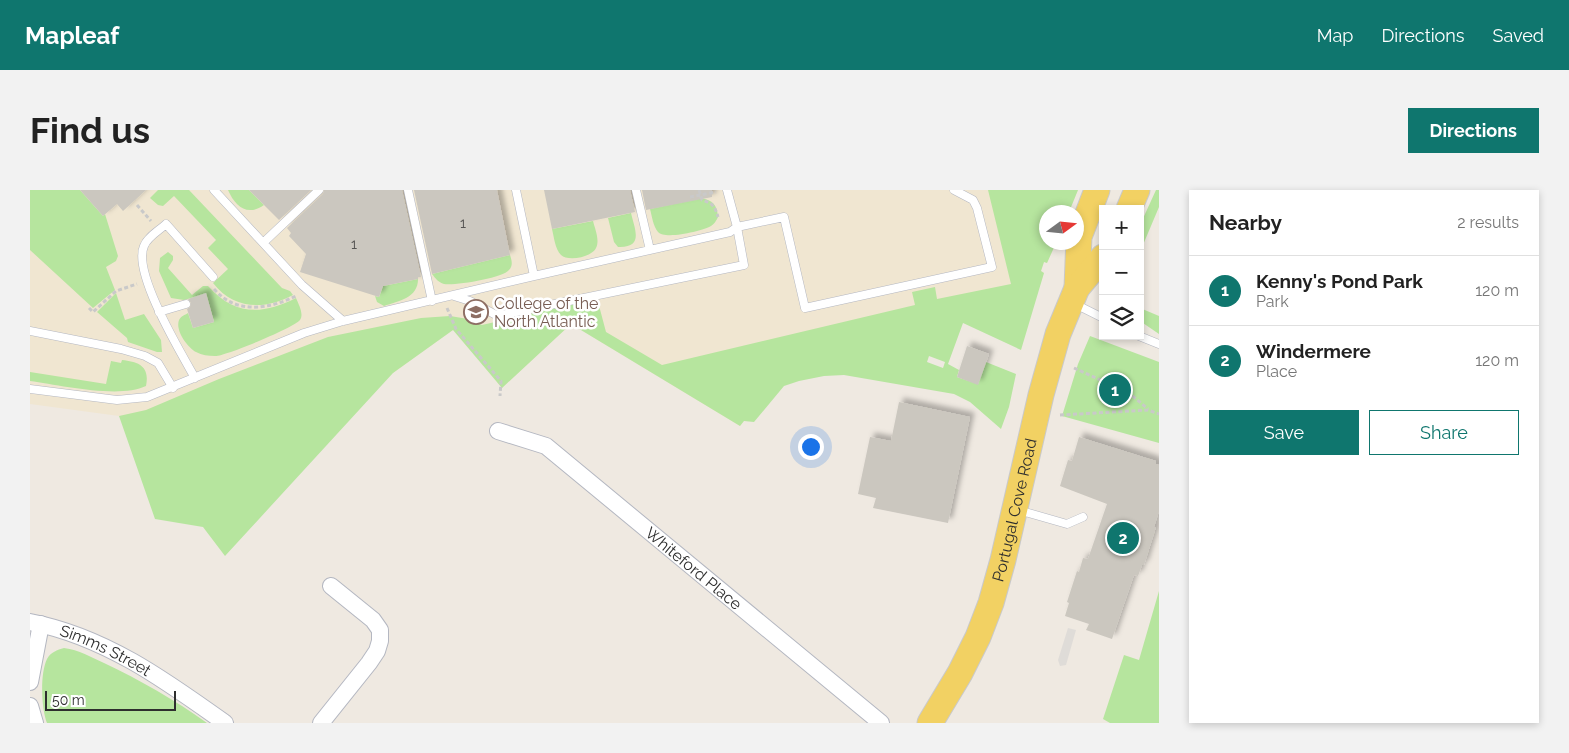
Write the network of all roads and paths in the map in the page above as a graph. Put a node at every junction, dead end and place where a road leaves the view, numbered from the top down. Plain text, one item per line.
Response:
1 (214, 190) edge
2 (319, 190) edge
3 (408, 190) edge
4 (516, 190) edge
5 (636, 190) edge
6 (699, 190) edge
7 (726, 190) edge
8 (954, 190) edge
9 (1097, 190) edge
10 (1136, 190) edge
11 (700, 195) junction
12 (690, 197) dead end
13 (137, 205) dead end
14 (1130, 205) edge
15 (718, 217) dead end
16 (737, 227) junction
17 (159, 230) junction
18 (264, 242) junction
19 (650, 250) junction
20 (1099, 262) edge
21 (534, 276) junction
22 (213, 277) joint
23 (147, 280) junction
24 (1074, 295) junction
25 (296, 296) dead end
26 (454, 296) junction
27 (444, 298) junction
28 (432, 301) junction
29 (186, 304) dead end
30 (89, 308) dead end
31 (159, 312) junction
32 (1099, 315) edge
33 (343, 321) junction
34 (30, 331) edge
35 (1144, 338) edge
36 (1159, 344) edge
37 (1074, 368) dead end
38 (194, 378) junction
39 (173, 388) junction
40 (30, 389) edge
41 (500, 396) dead end
42 (1148, 410) junction
43 (1060, 414) dead end
44 (1159, 414) edge
45 (498, 431) dead end
46 (1014, 509) junction
47 (1083, 517) dead end
48 (331, 586) dead end
49 (36, 623) edge
50 (30, 682) edge
51 (30, 706) edge
52 (35, 723) edge
53 (226, 723) edge
54 (321, 723) edge
55 (881, 723) edge
56 (930, 723) edge

1 - 18 lane
2 - 18 lane
3 - 28 lane
4 - 21 lane
5 - 19 lane
6 - 11 path
7 - 11 path
7 - 16 lane
8 - 16 lane
9 - 24 main road, Portugal Cove Road
10 - 14 main road
11 - 12 path
11 - 15 path
13 - 17 path
16 - 19 lane
16 - 26 lane
17 - 22 lane
17 - 23 lane
18 - 33 lane
19 - 21 lane
20 - 24 main road, Portugal Cove Road
21 - 26 lane
22 - 25 path
23 - 30 path
23 - 31 lane
24 - 32 lane
24 - 46 main road, Portugal Cove Road
26 - 27 lane
27 - 28 lane
27 - 41 path
28 - 33 lane
29 - 31 lane
31 - 38 lane
33 - 38 lane
34 - 39 lane
35 - 36 lane
37 - 42 path
38 - 39 lane
39 - 40 lane
42 - 43 path
42 - 44 path
45 - 55 street, Whiteford Place
46 - 47 lane
46 - 56 main road, Portugal Cove Road
48 - 54 street
49 - 50 street
49 - 53 street, Simms Street
51 - 52 street

